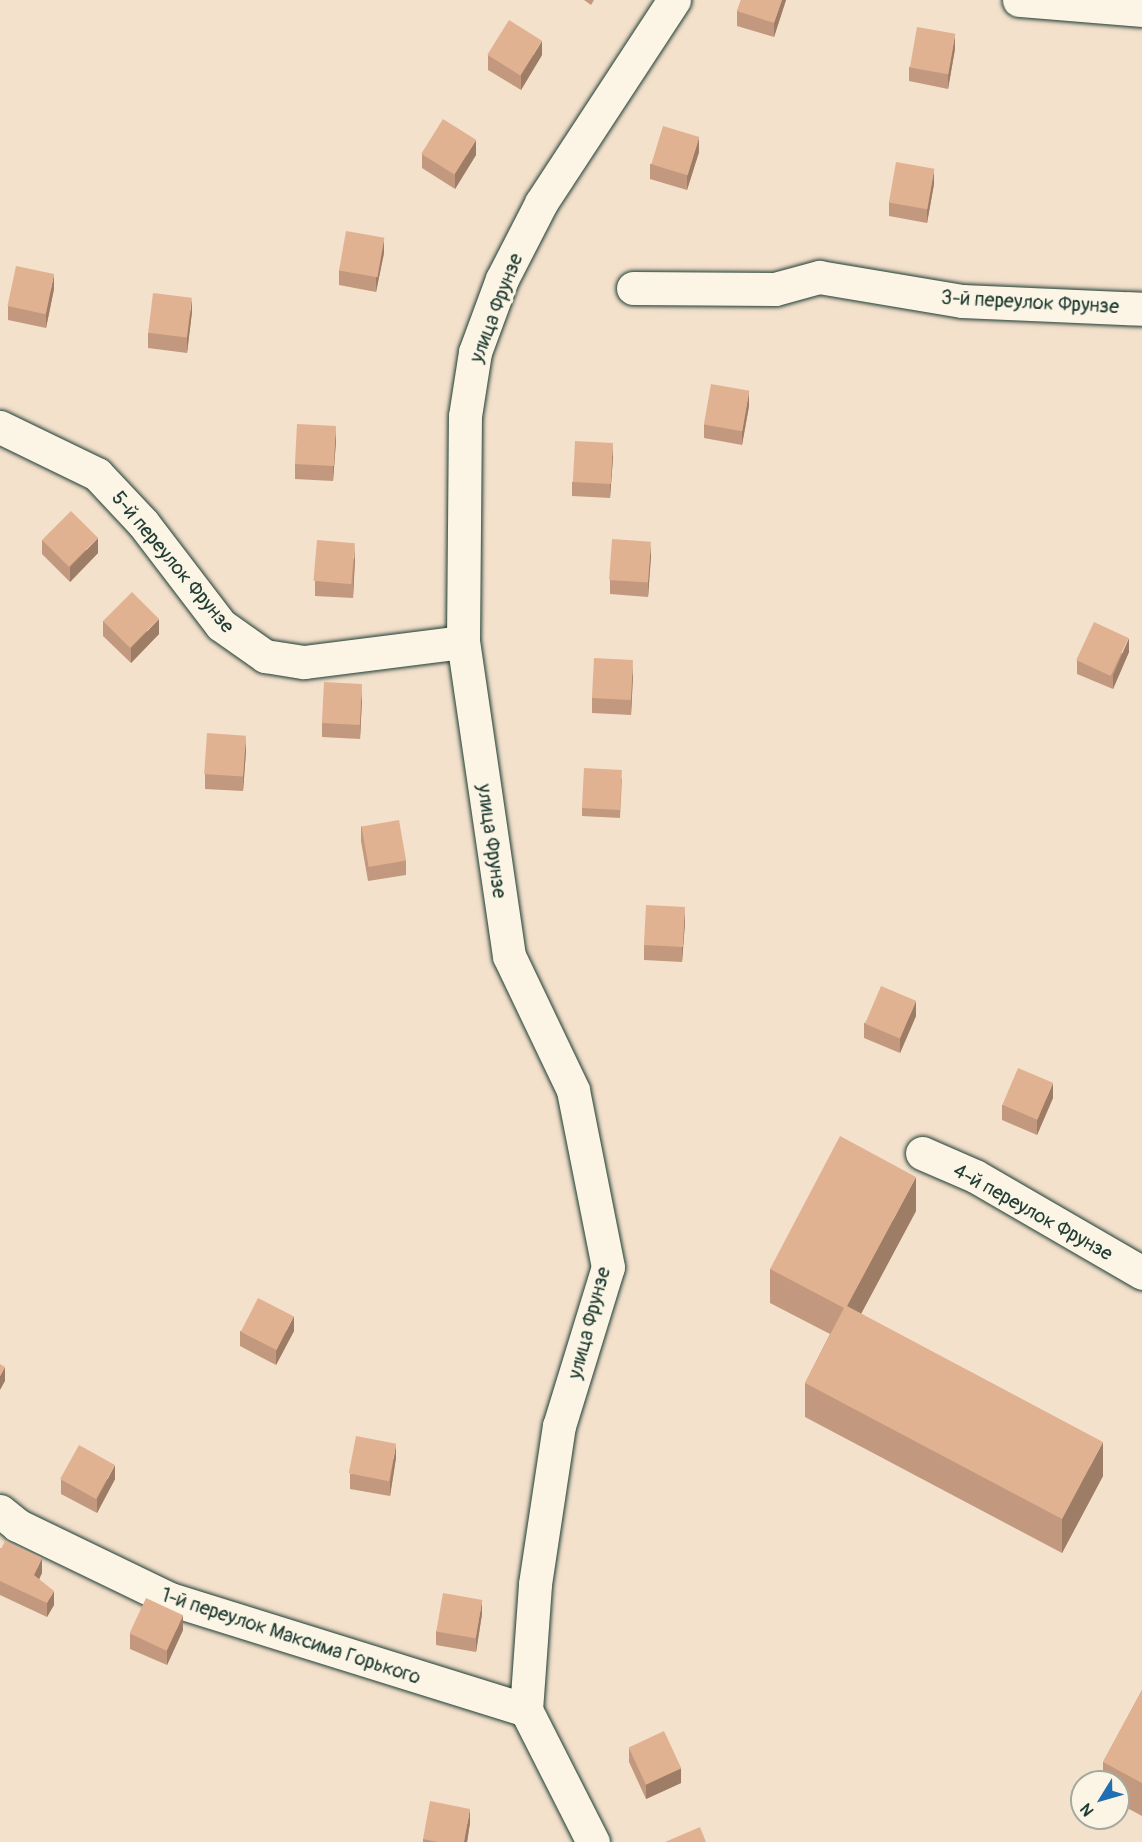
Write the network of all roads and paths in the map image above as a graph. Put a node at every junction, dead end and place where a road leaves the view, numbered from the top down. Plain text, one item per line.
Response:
1 (674, 0) edge
2 (1019, 0) edge
3 (1142, 10) edge
4 (633, 288) dead end
5 (1142, 309) edge
6 (0, 427) edge
7 (463, 642) junction
8 (922, 1153) dead end
9 (1142, 1273) edge
10 (0, 1511) edge
11 (526, 1710) junction
12 (593, 1842) edge

1 - 7 street, улица Фрунзе
2 - 3 street
4 - 5 street, 3-й переулок Фрунзе
6 - 7 street, 5-й переулок Фрунзе
7 - 11 street, улица Фрунзе
8 - 9 street, 4-й переулок Фрунзе
10 - 11 street, 1-й переулок Максима Горького
11 - 12 street

